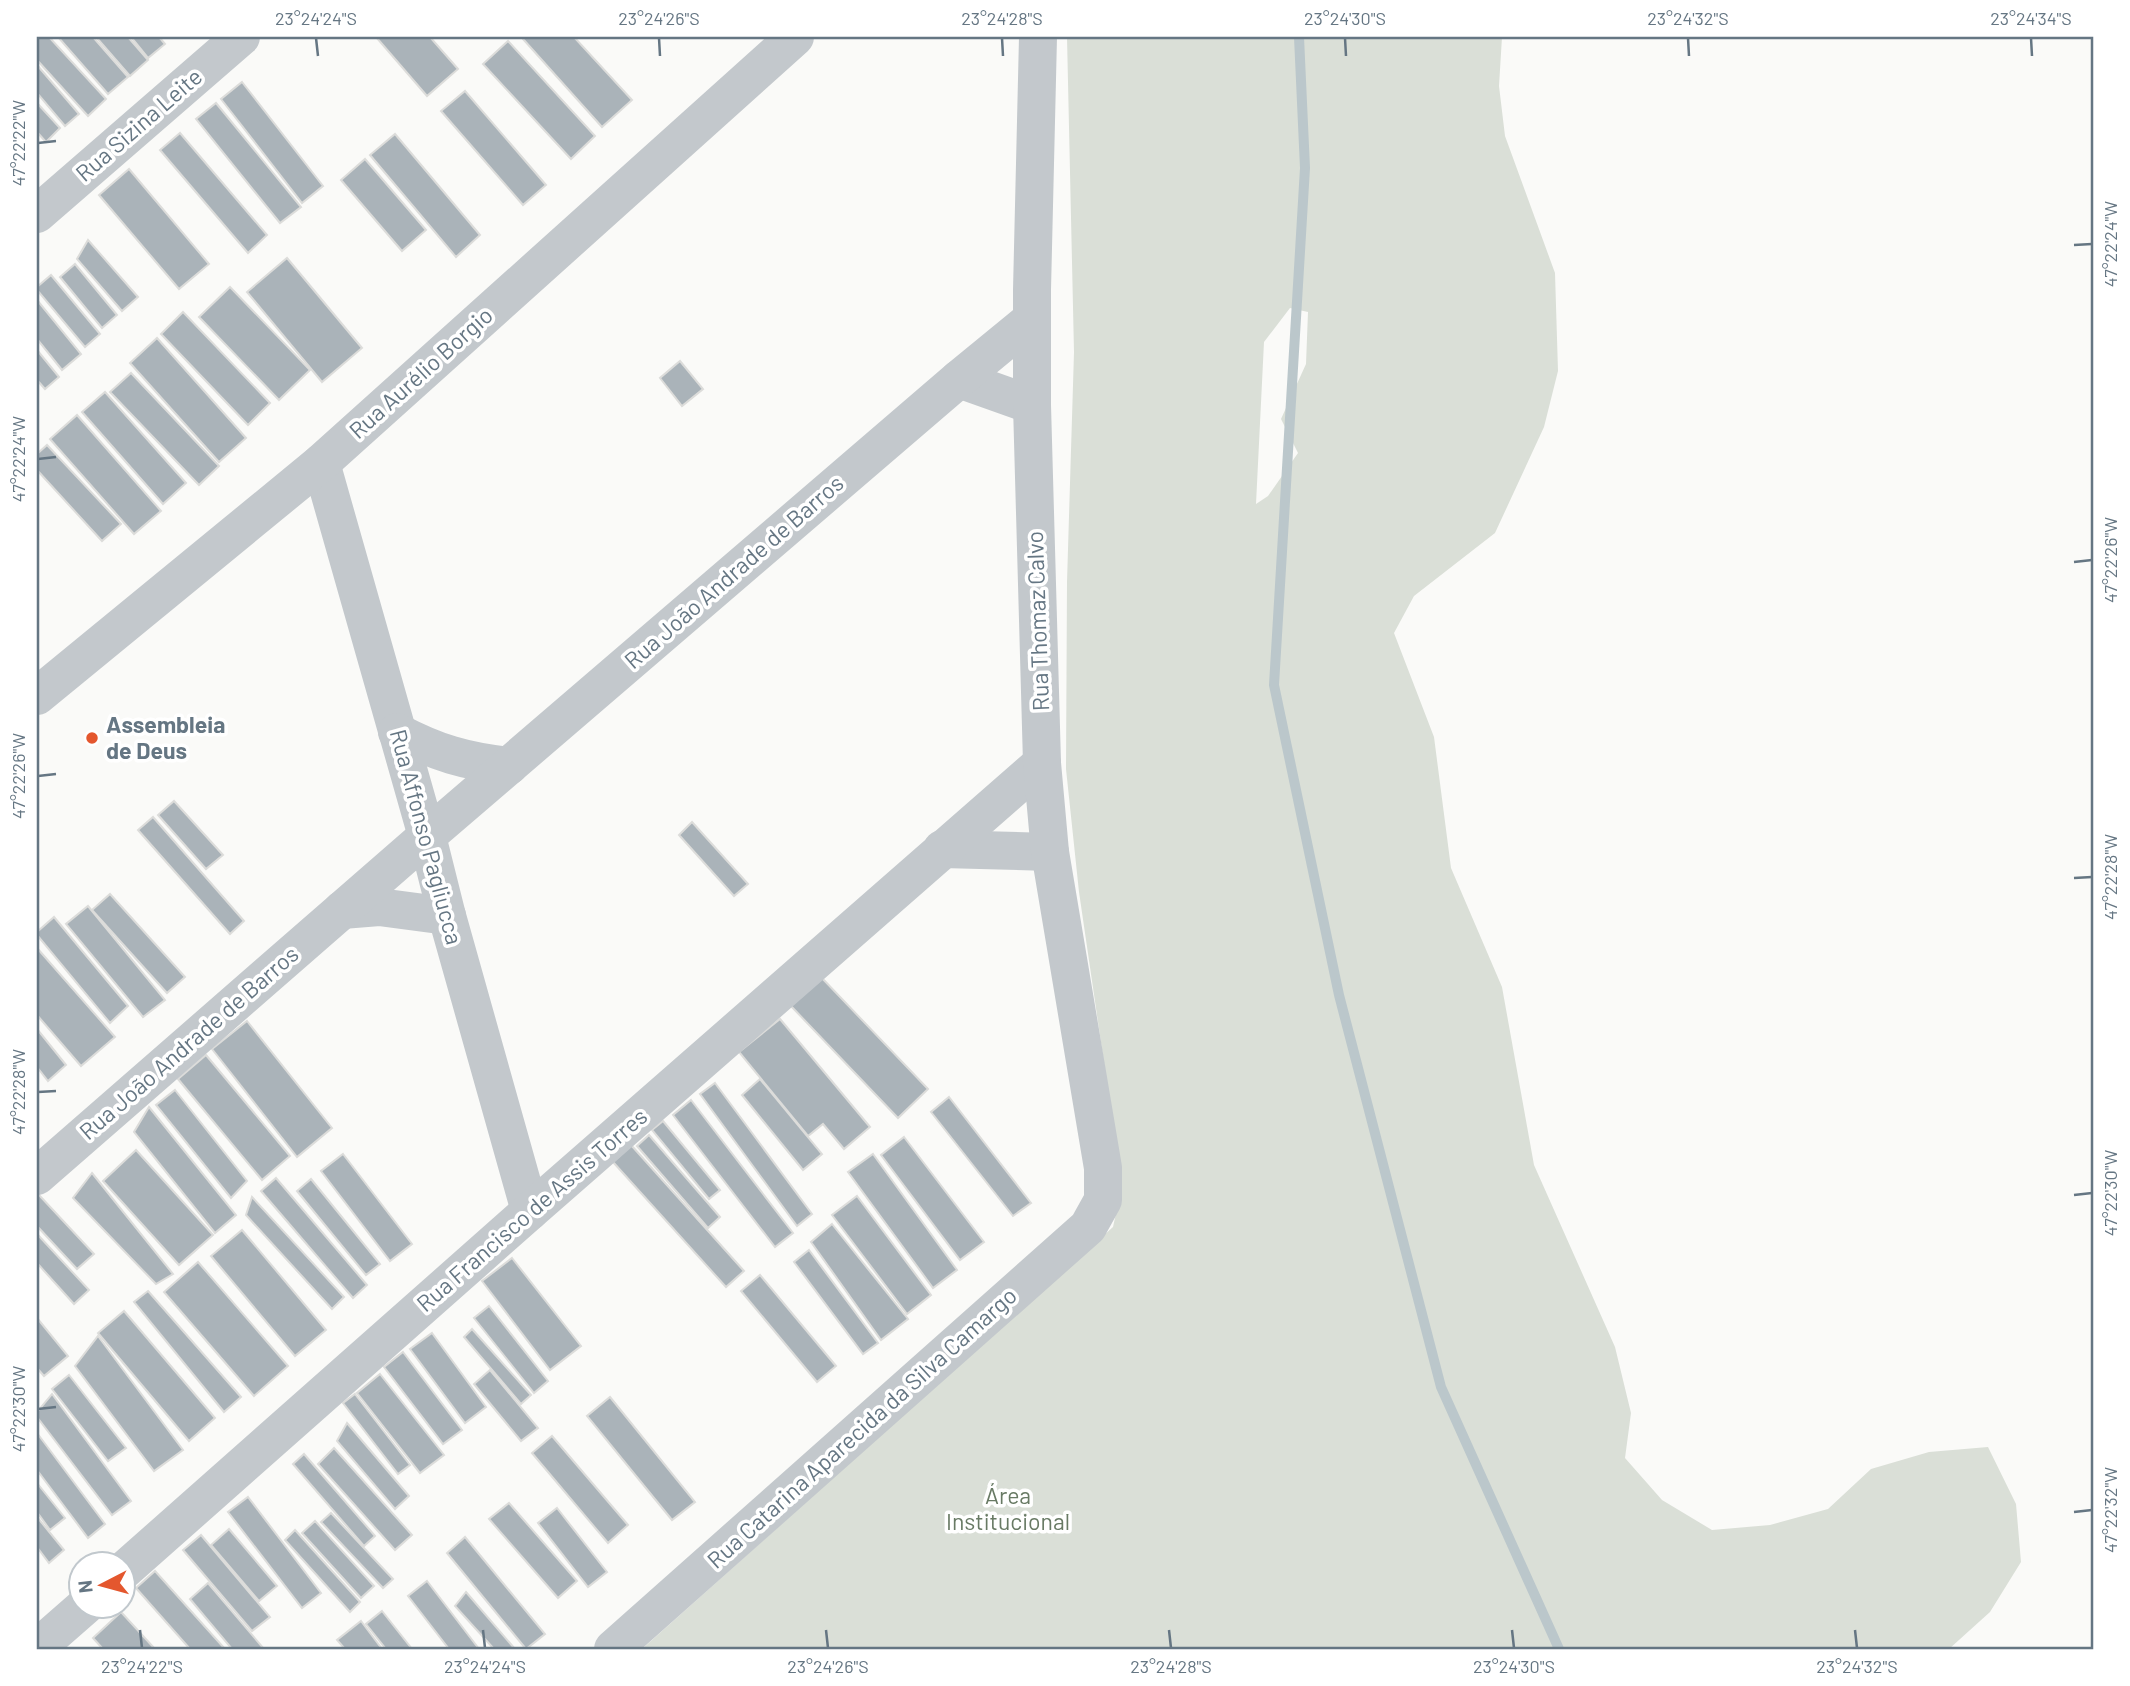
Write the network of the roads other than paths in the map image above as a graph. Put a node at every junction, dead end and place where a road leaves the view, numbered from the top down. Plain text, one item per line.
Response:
1 (241, 37) edge
2 (795, 37) edge
3 (1038, 37) edge
4 (37, 214) edge
5 (1032, 319) junction
6 (959, 379) junction
7 (1032, 405) junction
8 (321, 463) junction
9 (37, 696) edge
10 (397, 732) junction
11 (1042, 763) junction
12 (509, 766) junction
13 (428, 836) junction
14 (942, 849) junction
15 (1050, 852) junction
16 (342, 910) junction
17 (447, 916) junction
18 (37, 1176) edge
19 (1103, 1200) joint
20 (530, 1211) junction
21 (136, 1560) edge
22 (68, 1620) edge
23 (37, 1648) edge
24 (612, 1649) edge

1 - 4 street, Rua Sizina Leite
2 - 8 street, Rua Aurélio Borgio
3 - 5 street, Rua Thomaz Calvo
5 - 6 street, Rua João Andrade de Barros
5 - 7 street, Rua Thomaz Calvo
6 - 7 street
6 - 12 street, Rua João Andrade de Barros
7 - 11 street, Rua Thomaz Calvo
8 - 9 street, Rua Aurélio Borgio
8 - 10 street, Rua Affonso Pagliucca
10 - 12 street
10 - 13 street, Rua Affonso Pagliucca
11 - 14 street, Rua Francisco de Assis Torres
11 - 15 street, Rua Thomaz Calvo
12 - 13 street, Rua João Andrade de Barros
13 - 16 street, Rua João Andrade de Barros
13 - 17 street, Rua Affonso Pagliucca
14 - 15 street
14 - 20 street, Rua Francisco de Assis Torres
15 - 19 street, Rua Thomaz Calvo
16 - 17 street
16 - 18 street, Rua João Andrade de Barros
17 - 20 street, Rua Affonso Pagliucca
19 - 24 street, Rua Catarina Aparecida da Silva Camargo
20 - 21 street, Rua Francisco de Assis Torres
22 - 23 street

